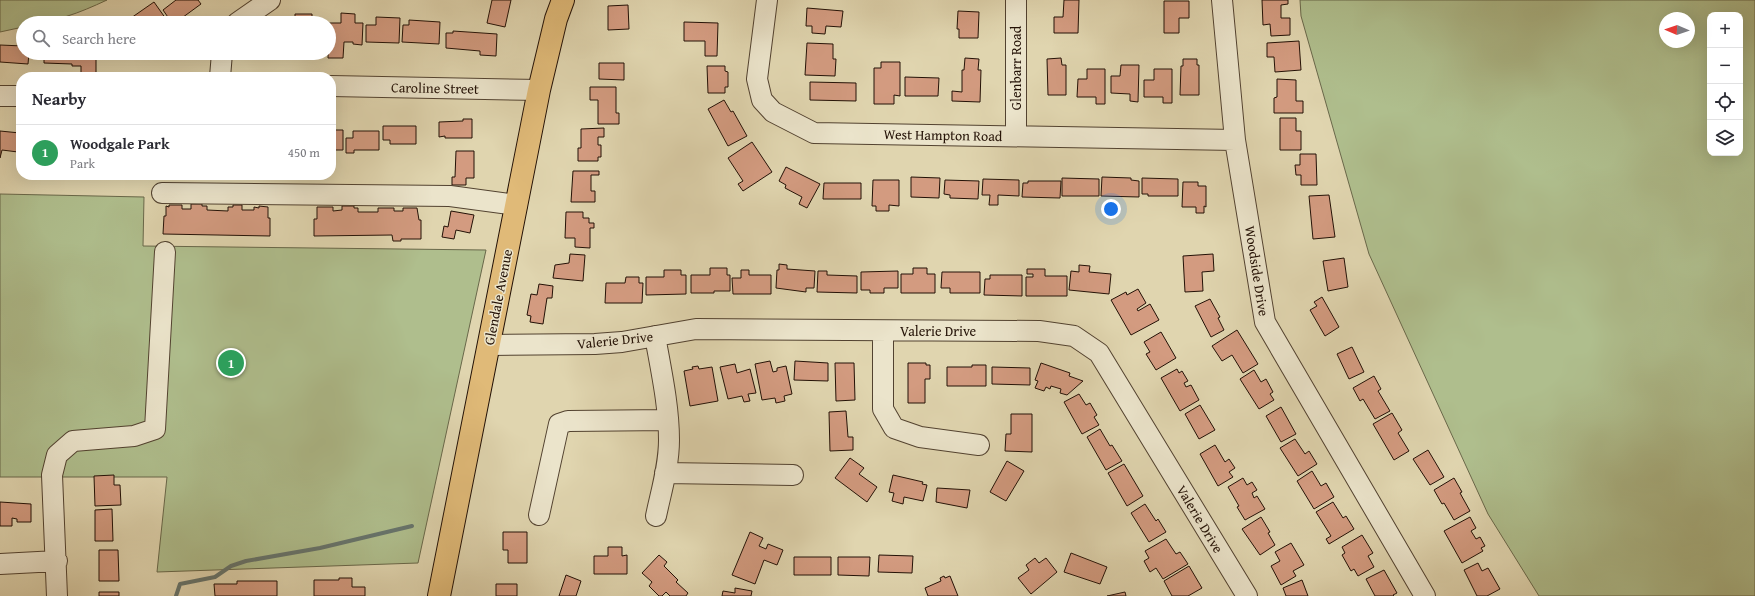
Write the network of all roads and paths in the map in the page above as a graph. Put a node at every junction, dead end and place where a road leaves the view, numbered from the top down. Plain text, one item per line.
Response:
1 (270, 0) edge
2 (563, 0) edge
3 (767, 0) edge
4 (1016, 0) edge
5 (1222, 0) edge
6 (247, 16) edge
7 (221, 60) edge
8 (220, 72) edge
9 (336, 86) edge
10 (539, 90) junction
11 (0, 96) edge
12 (16, 96) edge
13 (1016, 136) junction
14 (1235, 140) junction
15 (162, 193) dead end
16 (516, 205) junction
17 (165, 252) dead end
18 (883, 330) junction
19 (655, 336) junction
20 (489, 345) junction
21 (668, 420) junction
22 (979, 445) dead end
23 (665, 473) junction
24 (793, 475) dead end
25 (539, 515) dead end
26 (656, 516) dead end
27 (57, 561) junction
28 (0, 564) edge
29 (57, 596) edge
30 (439, 596) edge
31 (1247, 596) edge
32 (1425, 596) edge

1 - 6 street
2 - 10 main road, Glendale Avenue
3 - 13 street, West Hampton Road
4 - 13 street, Glenbarr Road
5 - 14 street, Woodside Drive
7 - 8 street
9 - 10 street, Caroline Street
10 - 16 main road, Glendale Avenue
11 - 12 street
13 - 14 street, West Hampton Road
14 - 32 street, Woodside Drive
15 - 16 street
16 - 20 main road, Glendale Avenue
17 - 27 street
18 - 19 street, Valerie Drive
18 - 22 street
18 - 31 street, Valerie Drive
19 - 20 street, Valerie Drive
19 - 21 street
20 - 30 main road, Glendale Avenue
21 - 23 street
21 - 25 street
23 - 24 street
23 - 26 street
27 - 28 street
27 - 29 street

